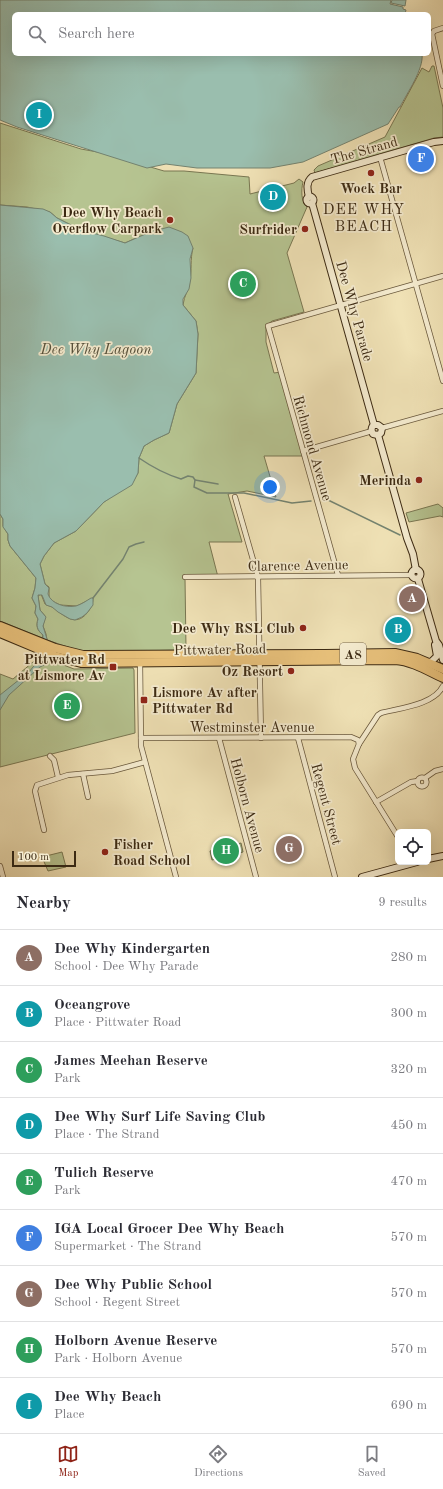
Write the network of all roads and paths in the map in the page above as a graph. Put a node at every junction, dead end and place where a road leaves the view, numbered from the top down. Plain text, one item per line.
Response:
1 (443, 28) edge
2 (443, 86) edge
3 (443, 141) edge
4 (380, 157) junction
5 (309, 196) joint
6 (443, 276) edge
7 (416, 284) junction
8 (342, 306) junction
9 (443, 381) edge
10 (443, 411) edge
11 (373, 428) junction
12 (382, 428) junction
13 (378, 435) junction
14 (303, 451) junction
15 (234, 497) dead end
16 (414, 572) junction
17 (338, 575) junction
18 (258, 577) junction
19 (185, 578) dead end
20 (0, 626) edge
21 (0, 633) edge
22 (436, 641) junction
23 (41, 646) junction
24 (260, 658) junction
25 (140, 659) junction
26 (443, 660) edge
27 (428, 662) junction
28 (443, 669) edge
29 (443, 678) edge
30 (443, 686) edge
31 (141, 738) junction
32 (219, 738) junction
33 (261, 738) junction
34 (298, 738) junction
35 (359, 744) junction
36 (50, 756) dead end
37 (145, 762) junction
38 (443, 769) edge
39 (83, 774) junction
40 (58, 778) junction
41 (425, 778) junction
42 (418, 781) junction
43 (88, 797) dead end
44 (376, 802) junction
45 (44, 830) dead end
46 (395, 832) edge
47 (443, 856) edge
48 (431, 858) edge
49 (404, 865) edge
50 (0, 866) edge
51 (3, 877) edge
52 (176, 877) edge
53 (256, 877) edge
54 (335, 877) edge
55 (362, 877) edge

1 - 2 street
3 - 4 main road, The Strand
4 - 5 main road, The Strand
4 - 7 street
5 - 8 main road, Dee Why Parade
6 - 7 street
7 - 8 street
7 - 9 street
8 - 11 main road, Dee Why Parade
8 - 14 street, Richmond Avenue
10 - 12 street
11 - 12 main road
11 - 13 main road
11 - 14 street
12 - 13 main road
13 - 16 main road
14 - 17 street, Richmond Avenue
15 - 18 street
16 - 17 street, Clarence Avenue
16 - 22 main road
17 - 18 street, Clarence Avenue
18 - 19 street, Clarence Avenue
18 - 24 street
20 - 23 highway, Pittwater Road / A8
21 - 23 highway, Pittwater Road / A8
22 - 26 main road
22 - 27 main road
23 - 25 highway, Pittwater Road / A8
24 - 25 highway, Pittwater Road / A8
24 - 27 highway, Pittwater Road / A8
24 - 29 highway, Pittwater Road / A8
24 - 33 street
25 - 31 street
27 - 28 highway, Pittwater Road / A8
30 - 35 street
31 - 32 street, Westminster Avenue
31 - 37 street
32 - 33 street, Westminster Avenue
32 - 53 street, Holborn Avenue
33 - 34 street, Westminster Avenue
34 - 35 street, Westminster Avenue
34 - 54 street, Regent Street
35 - 44 street
36 - 40 street
37 - 39 street
37 - 52 street
38 - 41 street
39 - 40 street
39 - 43 street
40 - 45 street
41 - 42 street
41 - 42 street
42 - 44 street
44 - 46 street
47 - 48 main road
49 - 55 main road
50 - 51 street

